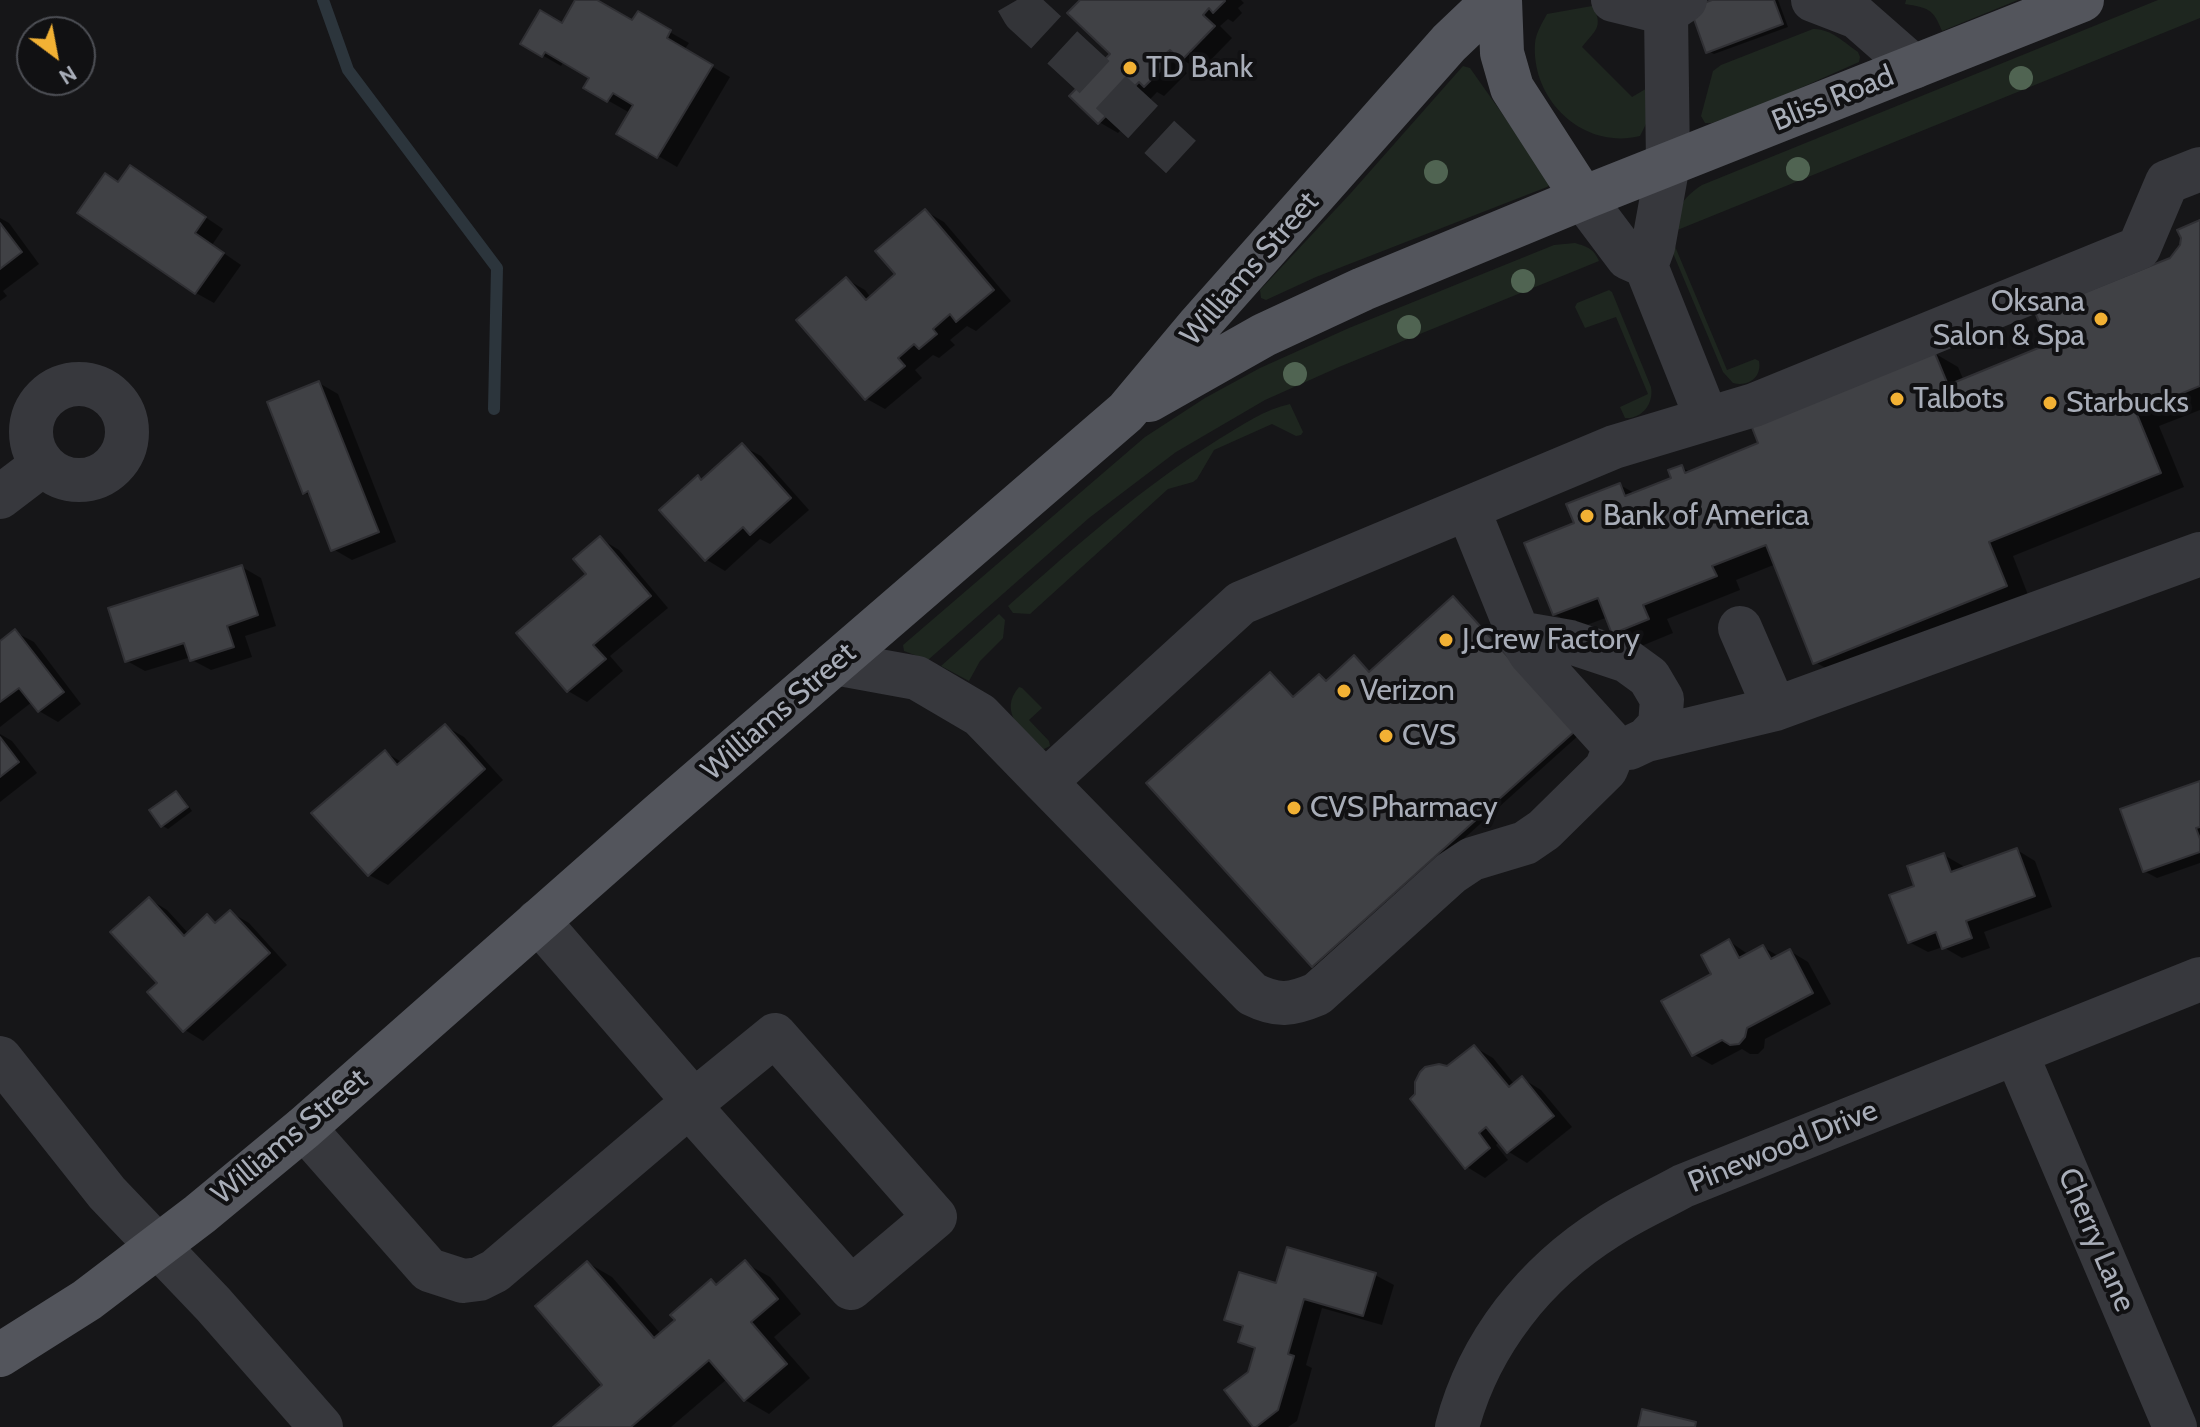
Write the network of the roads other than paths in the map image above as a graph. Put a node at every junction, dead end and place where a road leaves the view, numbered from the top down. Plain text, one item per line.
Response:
1 (1497, 0) edge
2 (1613, 0) edge
3 (1813, 0) edge
4 (2082, 0) edge
5 (1675, 7) edge
6 (1914, 67) junction
7 (1668, 164) junction
8 (2200, 169) edge
9 (1583, 198) junction
10 (1646, 266) junction
11 (1126, 412) junction
12 (1707, 419) junction
13 (42, 465) dead end
14 (0, 497) edge
15 (1468, 509) junction
16 (2200, 554) edge
17 (1740, 628) dead end
18 (1518, 633) junction
19 (835, 663) junction
20 (1775, 709) junction
21 (1630, 744) junction
22 (1045, 782) junction
23 (538, 921) junction
24 (2200, 979) edge
25 (2016, 1053) junction
26 (0, 1058) edge
27 (692, 1103) junction
28 (304, 1128) junction
29 (158, 1246) junction
30 (0, 1355) edge
31 (321, 1427) edge
32 (1457, 1427) edge
33 (2175, 1427) edge

1 - 9 main road
1 - 11 main road, Williams Street
2 - 5 street
3 - 6 street
4 - 6 main road, Bliss Road
5 - 7 street
6 - 7 main road, Bliss Road
7 - 9 main road, Bliss Road
7 - 10 street
8 - 12 street
9 - 10 street
9 - 11 main road, Bliss Road
10 - 12 street
11 - 19 main road, Williams Street
12 - 15 street
13 - 14 street
15 - 18 street
15 - 22 street
16 - 20 street
17 - 20 street
18 - 21 street
18 - 21 street
19 - 22 street
19 - 23 main road, Williams Street
20 - 21 street
21 - 22 street
23 - 27 street
23 - 28 main road, Williams Street
24 - 25 street, Pinewood Drive
25 - 32 street, Pinewood Drive
25 - 33 street, Cherry Lane
26 - 29 street
27 - 27 street
27 - 28 street
28 - 29 main road, Williams Street
29 - 30 main road, Williams Street
29 - 31 street

